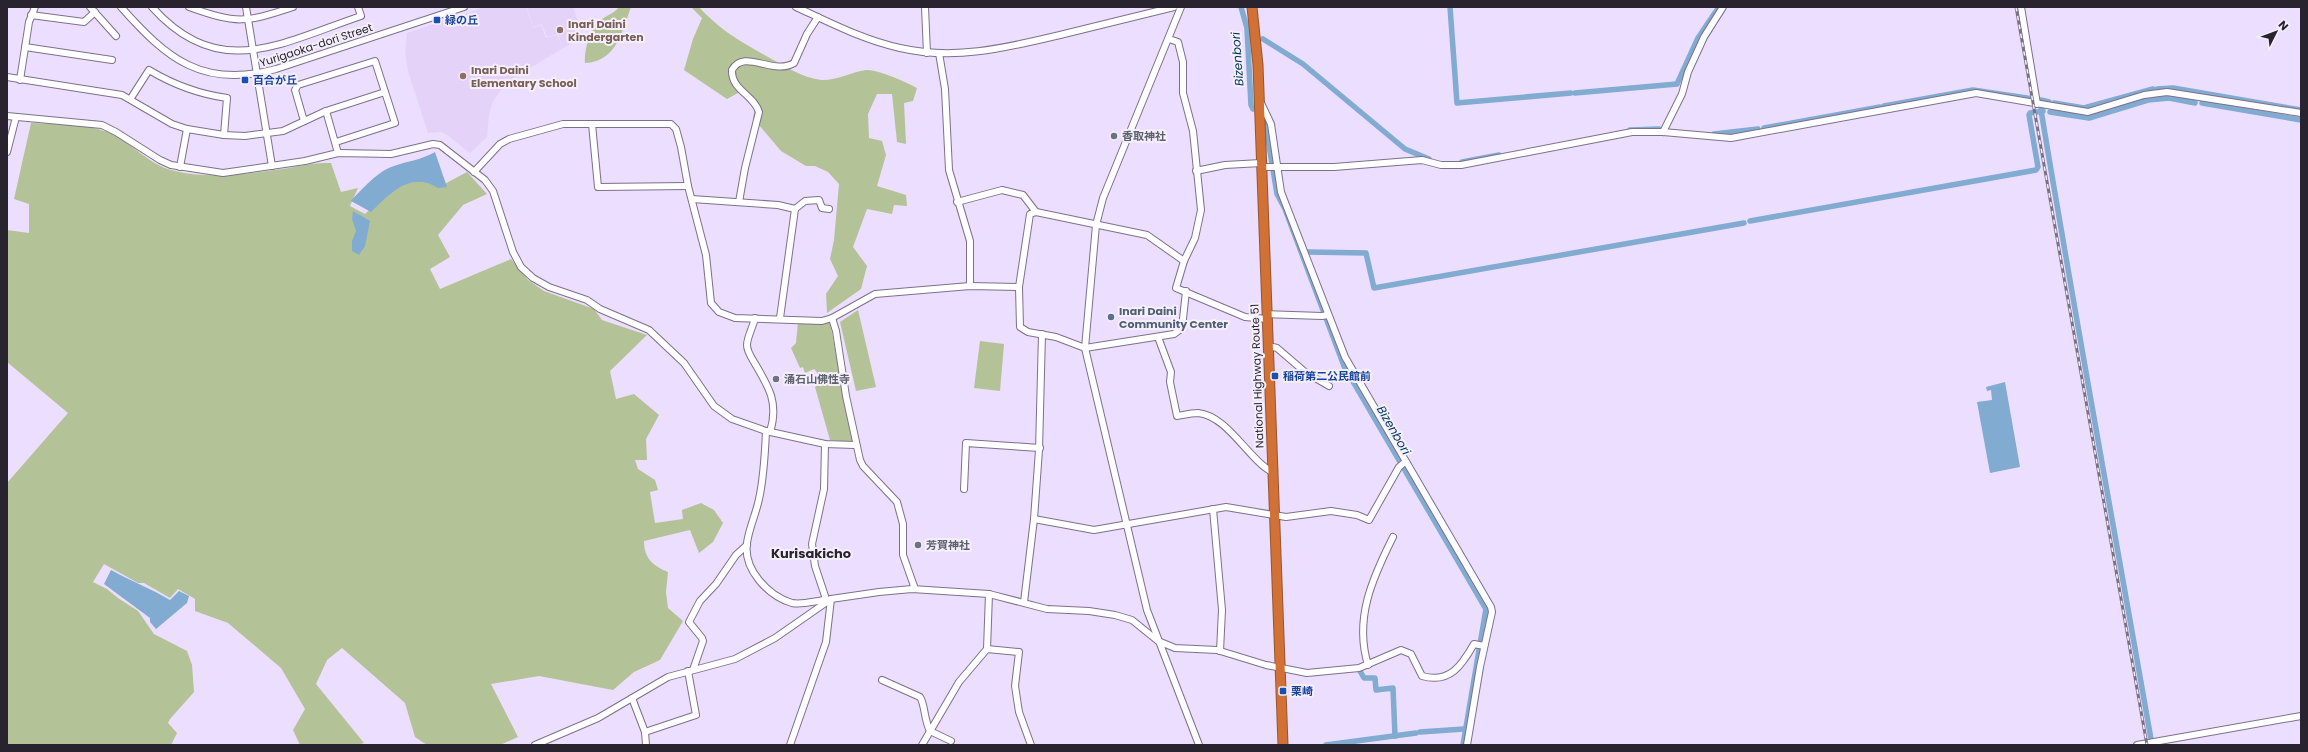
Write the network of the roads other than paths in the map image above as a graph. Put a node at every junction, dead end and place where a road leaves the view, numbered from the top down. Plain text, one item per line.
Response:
1 (35, 7) edge
2 (121, 7) edge
3 (153, 7) edge
4 (189, 7) edge
5 (246, 7) edge
6 (293, 7) edge
7 (358, 7) edge
8 (464, 7) edge
9 (796, 7) edge
10 (925, 7) edge
11 (1174, 7) edge
12 (1181, 7) edge
13 (1252, 7) edge
14 (1723, 7) edge
15 (2021, 7) edge
16 (93, 10) edge
17 (31, 15) junction
18 (818, 18) junction
19 (248, 20) junction
20 (116, 36) dead end
21 (1169, 39) junction
22 (25, 47) junction
23 (253, 51) junction
24 (927, 53) junction
25 (939, 53) junction
26 (112, 60) dead end
27 (257, 74) junction
28 (7, 77) edge
29 (20, 80) junction
30 (385, 92) junction
31 (131, 98) junction
32 (1258, 98) junction
33 (2037, 104) junction
34 (326, 111) junction
35 (2301, 113) edge
36 (7, 116) edge
37 (16, 117) junction
38 (304, 121) junction
39 (592, 124) junction
40 (187, 129) junction
41 (1663, 132) junction
42 (267, 134) junction
43 (224, 135) junction
44 (336, 142) junction
45 (7, 152) edge
46 (338, 153) junction
47 (272, 166) junction
48 (1269, 166) junction
49 (180, 167) junction
50 (474, 172) junction
51 (1196, 172) junction
52 (688, 186) junction
53 (692, 199) junction
54 (739, 202) junction
55 (957, 202) junction
56 (795, 209) junction
57 (829, 209) dead end
58 (1036, 212) junction
59 (1096, 225) junction
60 (1184, 261) junction
61 (970, 286) junction
62 (1019, 287) junction
63 (1186, 291) junction
64 (1325, 315) junction
65 (1267, 316) junction
66 (755, 318) junction
67 (780, 318) junction
68 (832, 318) junction
69 (1042, 334) junction
70 (1158, 337) junction
71 (1268, 346) junction
72 (1085, 348) junction
73 (1329, 386) dead end
74 (768, 432) junction
75 (825, 444) junction
76 (855, 445) junction
77 (1040, 448) junction
78 (1402, 464) junction
79 (1272, 472) junction
80 (964, 489) dead end
81 (1213, 509) junction
82 (1274, 516) junction
83 (1034, 519) junction
84 (1126, 525) junction
85 (1393, 538) dead end
86 (747, 545) junction
87 (915, 589) junction
88 (989, 594) junction
89 (828, 600) junction
90 (1024, 602) junction
91 (1158, 641) junction
92 (1481, 645) junction
93 (987, 649) junction
94 (1220, 651) junction
95 (1368, 665) junction
96 (1280, 668) junction
97 (690, 670) junction
98 (882, 680) dead end
99 (632, 698) junction
100 (2301, 716) edge
101 (930, 731) junction
102 (645, 732) junction
103 (951, 741) dead end
104 (535, 745) edge
105 (646, 745) edge
106 (790, 745) edge
107 (922, 745) edge
108 (1031, 745) edge
109 (1199, 745) edge
110 (1282, 745) edge
111 (1467, 745) edge
112 (2137, 745) edge

1 - 17 street
2 - 27 street, Yurigaoka-dori Street
3 - 23 street
4 - 19 street
5 - 19 street
6 - 19 street
7 - 23 street
8 - 27 street, Yurigaoka-dori Street
9 - 18 street
10 - 24 street
11 - 25 street
12 - 21 street
13 - 32 highway, National Highway Route 51
14 - 41 street
15 - 33 street
16 - 17 street
16 - 20 street
17 - 22 street
18 - 24 street
18 - 54 street
19 - 23 street
21 - 51 street
21 - 59 street
22 - 26 street
22 - 29 street
23 - 27 street
24 - 25 street
25 - 55 street
27 - 42 street
28 - 29 street
29 - 31 street
30 - 34 street
30 - 38 street
30 - 44 street
31 - 40 street
31 - 43 street
32 - 48 highway, National Highway Route 51
32 - 48 street
33 - 35 street
33 - 41 street
34 - 38 street
34 - 44 street
36 - 37 street
37 - 45 street
37 - 49 street
38 - 42 street
39 - 50 street
39 - 52 street
39 - 52 street
40 - 43 street
40 - 49 street
41 - 48 street
42 - 43 street
42 - 47 street
44 - 46 street
46 - 47 street
46 - 50 street
47 - 49 street
48 - 51 street
48 - 64 street
48 - 65 highway, National Highway Route 51
50 - 74 street
51 - 60 street
52 - 53 street
53 - 54 street
53 - 66 street
54 - 56 street
55 - 58 street
55 - 61 street
56 - 57 street
56 - 67 street
58 - 59 street
58 - 62 street
59 - 60 street
59 - 72 street
60 - 63 street
61 - 62 street
61 - 68 street
62 - 69 street
63 - 65 street
63 - 70 street
64 - 65 street
64 - 78 street
65 - 71 highway, National Highway Route 51
66 - 67 street
66 - 74 street
67 - 68 street
68 - 76 street
69 - 72 street
69 - 77 street
70 - 72 street
70 - 79 street
71 - 73 street
71 - 79 highway, National Highway Route 51
72 - 84 street
74 - 75 street
74 - 86 street
75 - 76 street
75 - 89 street
76 - 87 street
77 - 80 street
77 - 83 street
78 - 82 street
78 - 92 street
79 - 82 highway, National Highway Route 51
81 - 82 street
81 - 84 street
81 - 94 street
82 - 96 highway, National Highway Route 51
83 - 84 street
83 - 90 street
84 - 91 street
85 - 95 street
86 - 89 street
86 - 97 street
87 - 88 street
87 - 89 street
88 - 90 street
88 - 93 street
89 - 97 street
89 - 106 street
90 - 91 street
91 - 94 street
91 - 109 street
92 - 95 street
92 - 111 street
93 - 101 street
93 - 108 street
94 - 96 street
95 - 96 street
96 - 110 highway, National Highway Route 51
97 - 99 street
97 - 102 street
98 - 101 street
99 - 102 street
99 - 104 street
100 - 112 street
101 - 103 street
101 - 107 street
102 - 105 street

